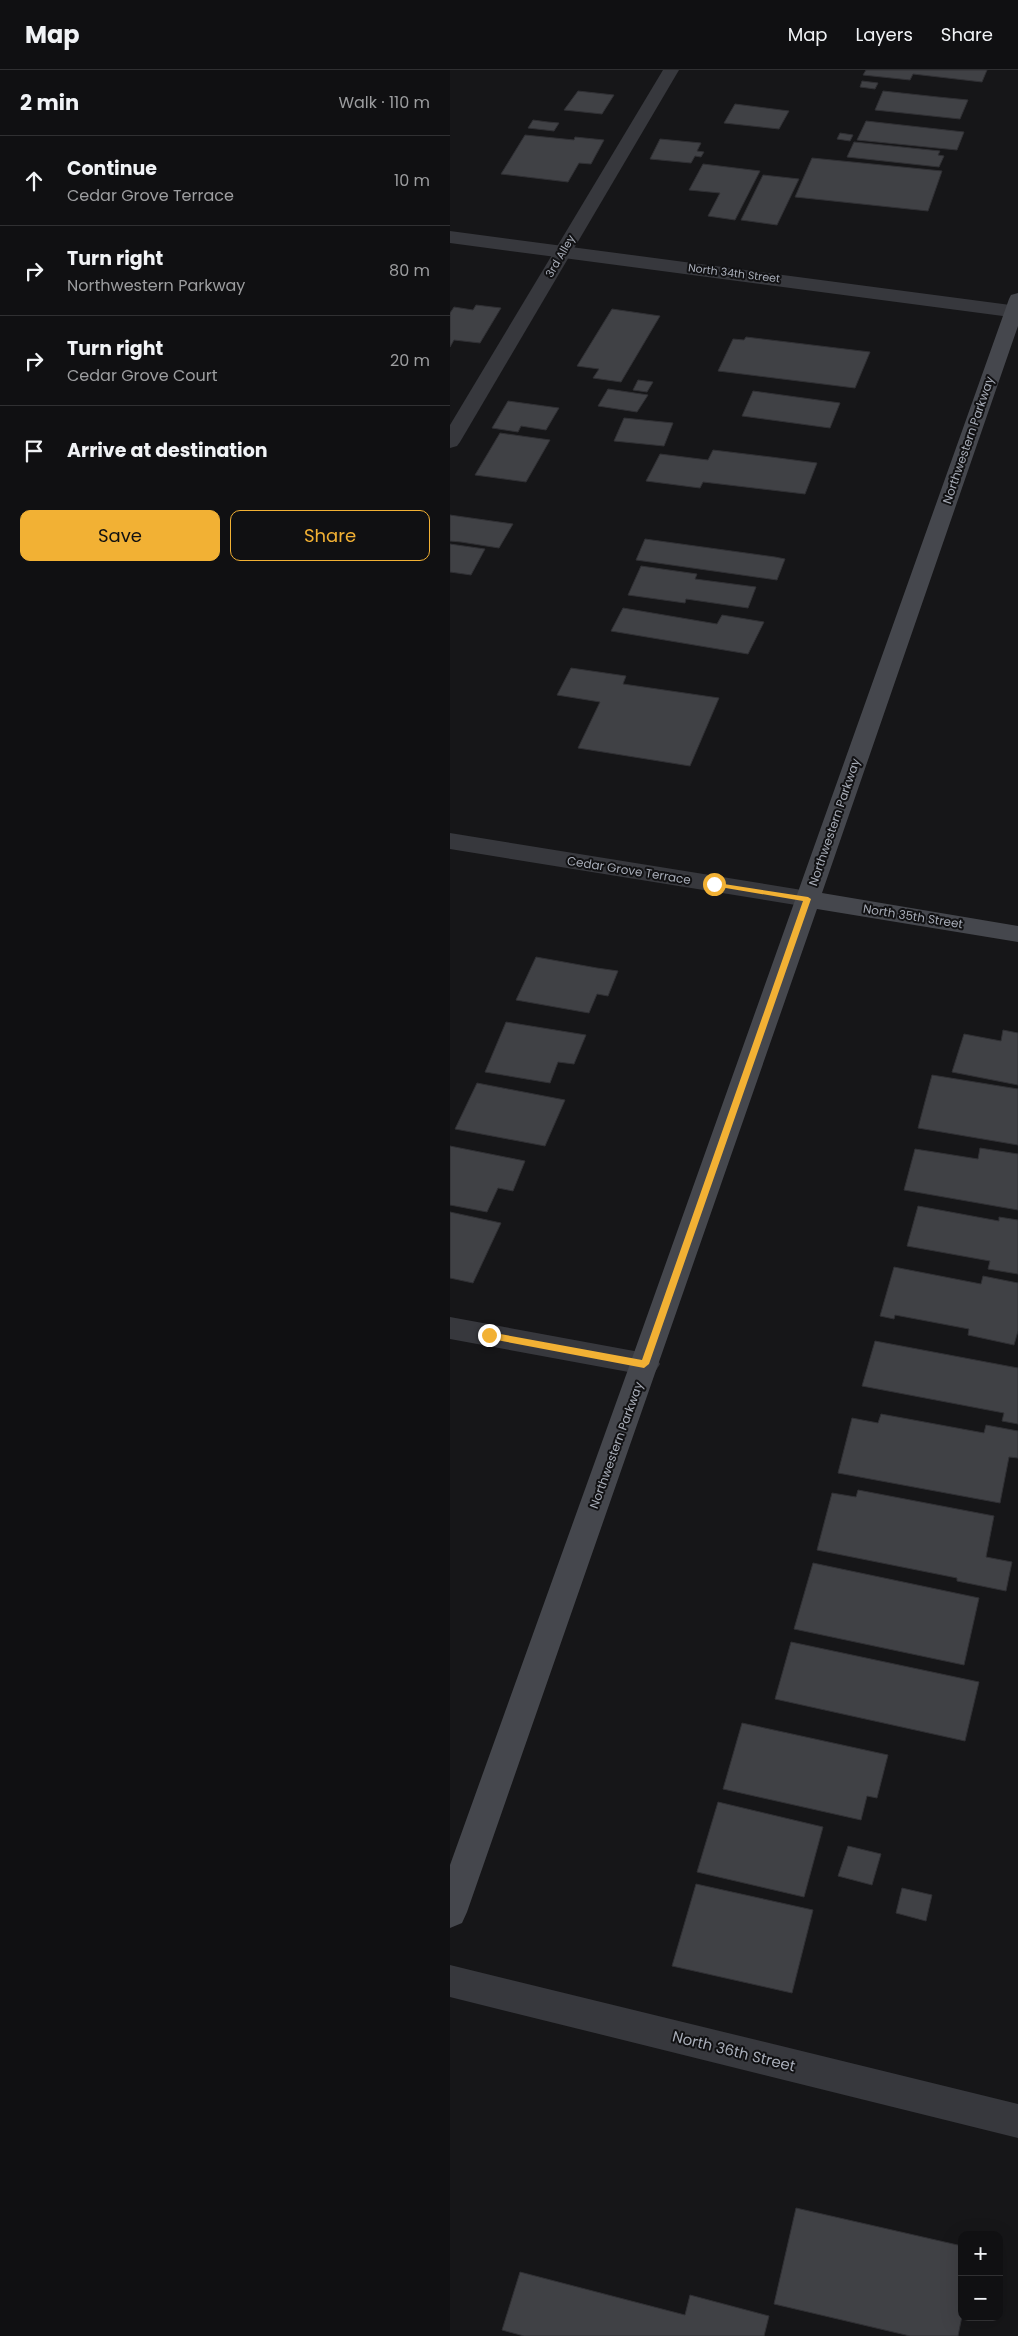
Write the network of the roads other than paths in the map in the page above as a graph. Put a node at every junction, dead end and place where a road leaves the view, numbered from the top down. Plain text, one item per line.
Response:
1 (671, 70) edge
2 (450, 237) edge
3 (562, 251) junction
4 (1016, 308) edge
5 (450, 442) edge
6 (450, 841) edge
7 (808, 899) junction
8 (1018, 934) edge
9 (450, 1328) edge
10 (644, 1364) junction
11 (450, 1912) edge
12 (450, 1981) edge
13 (1018, 2121) edge

1 - 3 street, 3rd Alley
2 - 3 street, North 34th Street
3 - 4 street, North 34th Street
3 - 5 street, 3rd Alley
4 - 7 street, Northwestern Parkway
6 - 7 street, Cedar Grove Terrace
7 - 8 street, North 35th Street
7 - 10 street, Northwestern Parkway
9 - 10 street
10 - 11 street, Northwestern Parkway
12 - 13 street, North 36th Street

